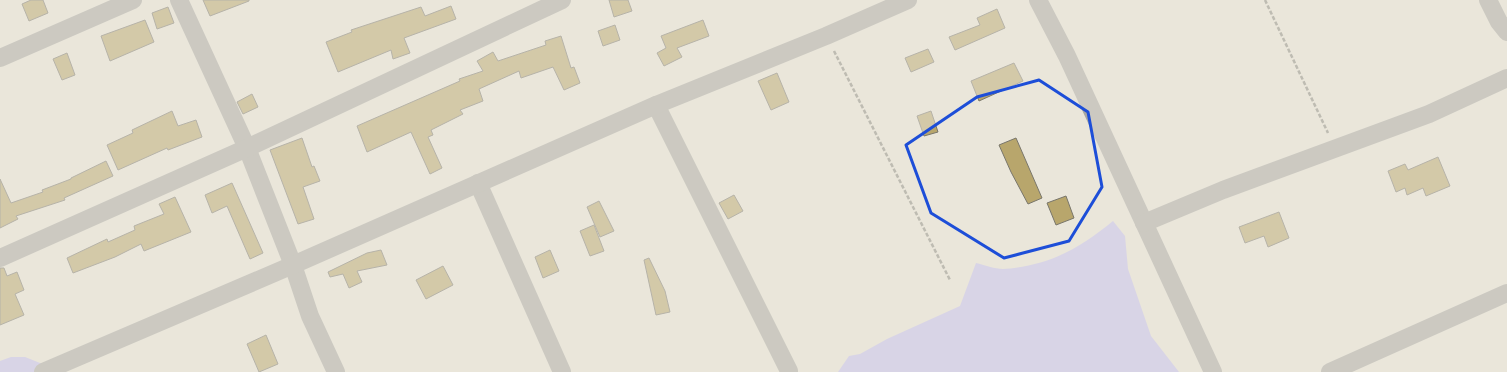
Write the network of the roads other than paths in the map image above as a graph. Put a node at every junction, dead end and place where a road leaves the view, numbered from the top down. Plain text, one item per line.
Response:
1 (133, 0) edge
2 (179, 0) edge
3 (562, 0) edge
4 (908, 0) edge
5 (1038, 0) edge
6 (1488, 0) edge
7 (1507, 32) edge
8 (0, 58) edge
9 (1507, 78) edge
10 (656, 105) junction
11 (247, 148) junction
12 (478, 183) junction
13 (1144, 223) junction
14 (0, 258) edge
15 (293, 265) junction
16 (1507, 293) edge
17 (789, 371) dead end
18 (43, 372) edge
19 (336, 372) edge
20 (562, 372) edge
21 (1213, 372) edge
22 (1330, 372) edge

1 - 8 street
2 - 11 street
3 - 11 street
4 - 10 street
5 - 13 street
6 - 7 street
9 - 13 street
10 - 12 street
10 - 17 street
11 - 14 street
11 - 15 street
12 - 15 street
12 - 20 street
13 - 21 street
15 - 18 street
15 - 19 street
16 - 22 street

